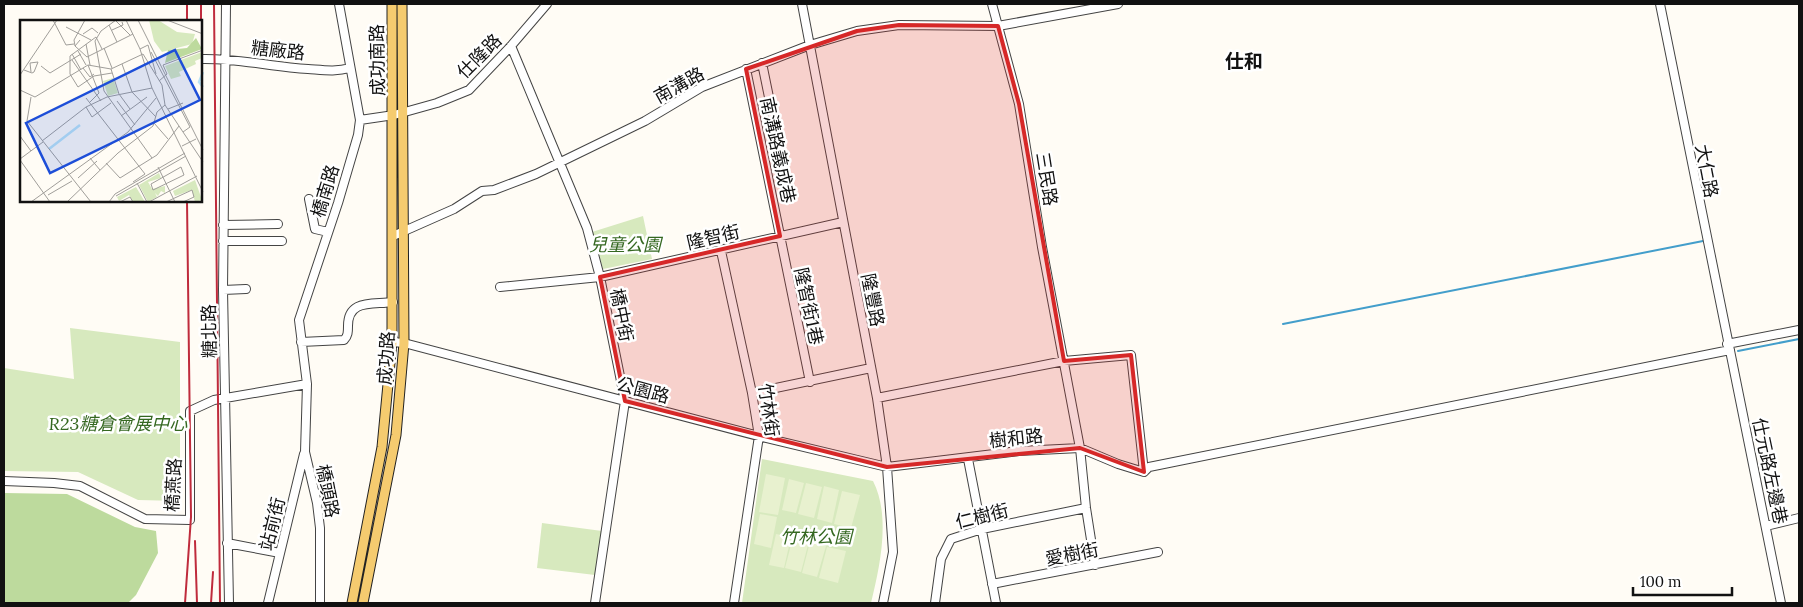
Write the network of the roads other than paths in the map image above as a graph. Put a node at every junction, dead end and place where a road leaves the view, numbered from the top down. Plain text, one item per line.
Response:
1 (226, 4) edge
2 (339, 4) edge
3 (392, 4) edge
4 (402, 4) edge
5 (547, 4) edge
6 (802, 4) edge
7 (992, 4) edge
8 (1118, 4) edge
9 (1660, 4) edge
10 (998, 26) junction
11 (810, 45) junction
12 (511, 46) junction
13 (202, 59) edge
14 (226, 59) junction
15 (762, 63) junction
16 (350, 68) junction
17 (746, 70) junction
18 (403, 112) junction
19 (394, 115) junction
20 (360, 120) junction
21 (782, 161) dead end
22 (559, 163) junction
23 (309, 199) dead end
24 (843, 222) junction
25 (278, 224) dead end
26 (223, 225) junction
27 (404, 231) junction
28 (328, 232) junction
29 (393, 236) junction
30 (780, 236) junction
31 (223, 241) junction
32 (282, 241) dead end
33 (721, 251) junction
34 (600, 277) junction
35 (500, 287) dead end
36 (223, 290) junction
37 (246, 290) dead end
38 (393, 302) junction
39 (1799, 330) edge
40 (301, 342) junction
41 (392, 342) junction
42 (404, 343) junction
43 (1729, 347) junction
44 (1064, 361) junction
45 (871, 368) junction
46 (810, 382) junction
47 (306, 384) junction
48 (752, 392) junction
49 (877, 398) junction
50 (224, 399) junction
51 (626, 401) junction
52 (759, 436) junction
53 (1080, 448) junction
54 (305, 452) junction
55 (968, 459) junction
56 (887, 467) junction
57 (1144, 472) junction
58 (4, 481) edge
59 (1086, 508) junction
60 (1799, 518) edge
61 (1766, 526) junction
62 (982, 530) junction
63 (227, 543) junction
64 (1158, 552) dead end
65 (280, 553) junction
66 (1095, 564) junction
67 (992, 584) junction
68 (229, 603) edge
69 (268, 603) edge
70 (320, 603) edge
71 (352, 603) edge
72 (363, 603) edge
73 (595, 603) edge
74 (734, 603) edge
75 (883, 603) edge
76 (935, 603) edge
77 (996, 603) edge
78 (1781, 603) edge

1 - 14 street, 糖北路
2 - 16 street, 橋南路
3 - 19 main road, 成功南路
4 - 18 main road, 成功南路
5 - 12 street, 仕隆路
6 - 11 street, 隆豐路
7 - 10 street, 三民路
8 - 10 street, 南溝路
9 - 43 street, 大仁路
10 - 11 street, 南溝路
10 - 44 street, 三民路
11 - 15 street, 南溝路
11 - 24 street, 隆豐路
12 - 18 street, 仕隆路
12 - 22 street, 橋中街
13 - 14 street, 糖廠路
14 - 16 street, 糖廠路
14 - 26 street, 糖北路
15 - 17 street, 南溝路
15 - 21 street
16 - 20 street, 橋南路
17 - 22 street, 南溝路
17 - 30 street, 南溝路義成巷
18 - 19 street, 仕隆路
18 - 27 main road, 成功路
19 - 20 street, 仕隆路
19 - 29 main road, 成功路
20 - 28 street, 橋南路
22 - 27 street, 南溝路
22 - 34 street, 橋中街
23 - 28 street
24 - 30 street, 隆智街
24 - 45 street, 隆豐路
25 - 26 street
26 - 31 street, 糖北路
27 - 29 street, 南溝路
27 - 42 main road, 成功路
28 - 40 street, 橋南路
29 - 38 main road, 成功路
30 - 33 street, 隆智街
30 - 46 street, 隆智街1巷
31 - 32 street
31 - 36 street, 糖北路
33 - 34 street, 隆智街
33 - 48 street, 竹林街
34 - 35 street, 隆智街
34 - 51 street, 橋中街
36 - 37 street
36 - 50 street, 糖北路
38 - 40 street
38 - 41 main road, 成功路
39 - 43 street
40 - 47 street, 橋南路
41 - 42 street, 公園路
41 - 71 main road, 成功路
42 - 51 street, 公園路
42 - 72 main road, 成功路
43 - 57 street
43 - 61 street, 仕元路左邊巷
44 - 49 street
44 - 53 street, 三民路
44 - 57 street
45 - 46 street
45 - 49 street, 隆豐路
46 - 48 street
47 - 50 street, 橋燕路
47 - 54 street, 橋頭路
48 - 52 street, 竹林街
49 - 56 street, 隆豐路
50 - 58 street, 橋燕路
50 - 63 street, 糖北路
51 - 52 street, 公園路
51 - 73 street, 橋中街
52 - 56 street, 公園路
52 - 74 street, 竹林街
53 - 55 street, 樹和路
53 - 57 street, 樹和路
53 - 59 street, 三民路
54 - 65 street, 站前街
54 - 70 street, 橋頭路
55 - 56 street, 樹和路
55 - 62 street
56 - 75 street, 隆豐路
59 - 62 street, 仁樹街
59 - 66 street, 三民路
60 - 61 street
61 - 78 street, 仕元路左邊巷
62 - 67 street
62 - 76 street, 仁樹街
63 - 65 street
63 - 68 street, 糖北路
64 - 66 street, 愛樹街
65 - 69 street, 站前街
66 - 67 street, 愛樹街
67 - 77 street

